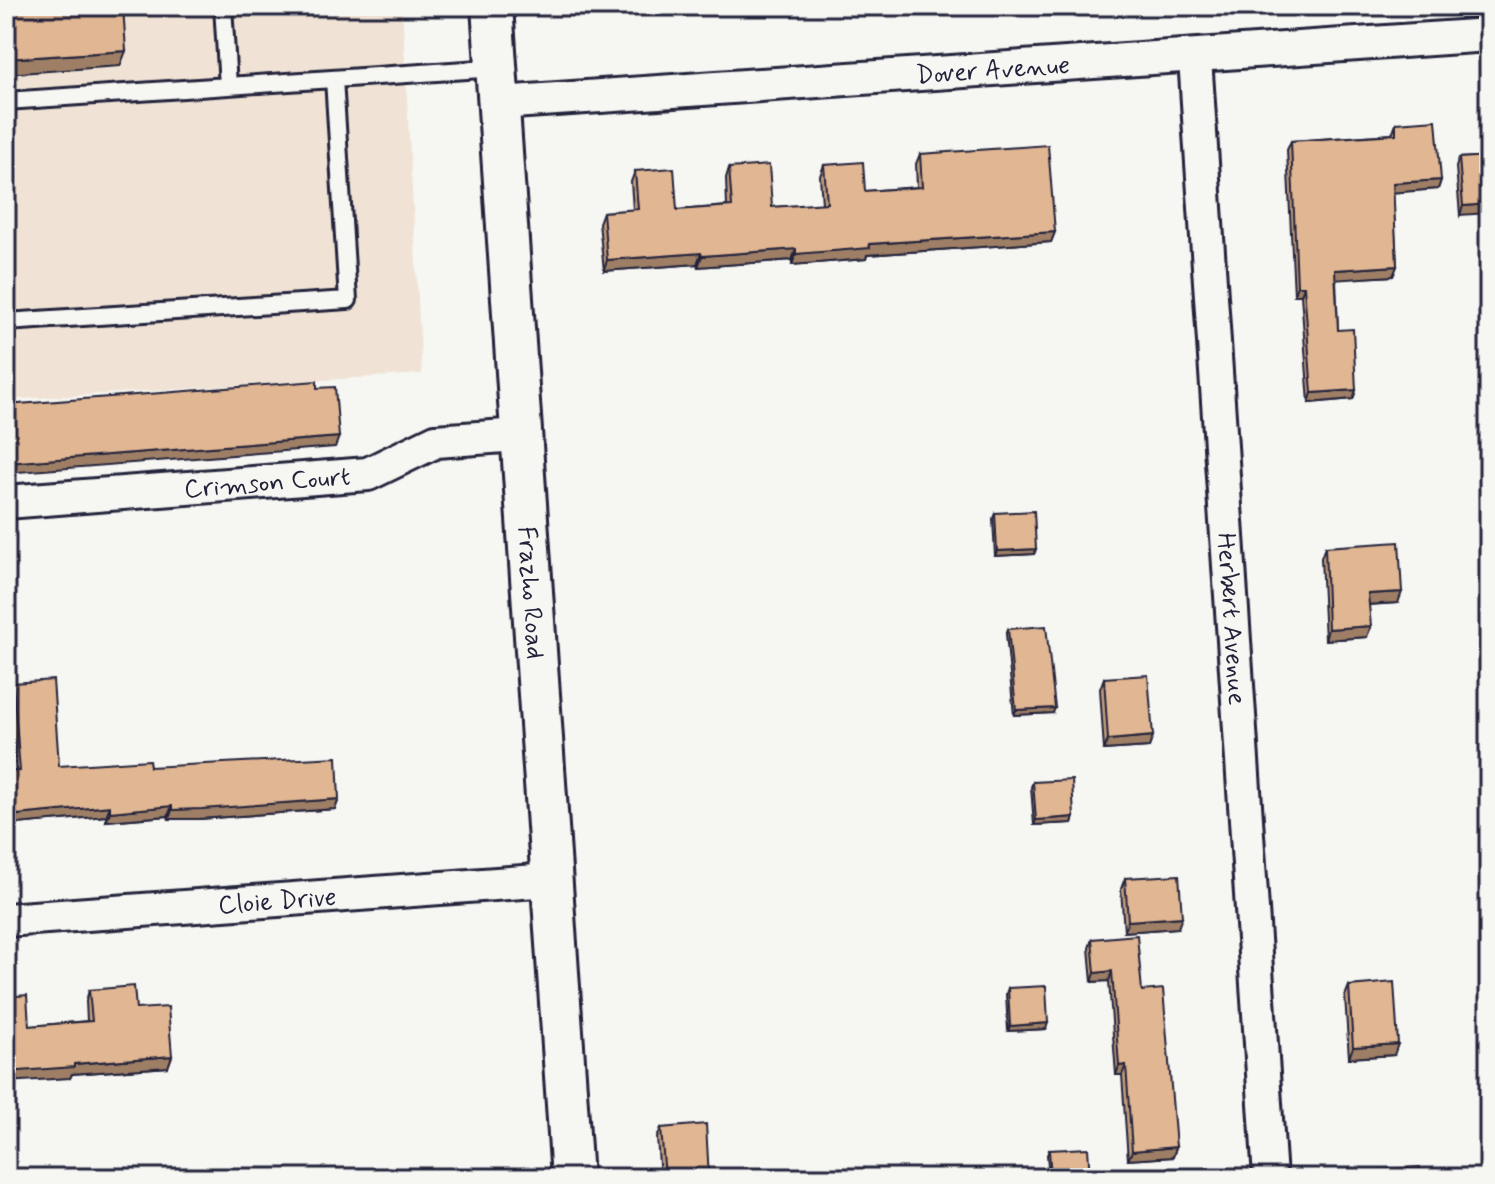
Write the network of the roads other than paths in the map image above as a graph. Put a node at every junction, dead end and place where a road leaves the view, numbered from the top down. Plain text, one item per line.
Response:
1 (223, 6) edge
2 (492, 6) edge
3 (1489, 35) edge
4 (1195, 58) junction
5 (334, 79) junction
6 (228, 86) junction
7 (497, 86) junction
8 (6, 101) edge
9 (6, 322) edge
10 (520, 435) junction
11 (6, 502) edge
12 (550, 880) junction
13 (6, 920) edge
14 (572, 1178) edge
15 (1270, 1178) edge

1 - 6 lane
2 - 7 street, Frazho Road
3 - 4 street, Dover Avenue
4 - 7 street, Dover Avenue
4 - 15 street, Herbert Avenue
5 - 6 lane
5 - 7 lane
5 - 9 lane
6 - 8 lane
7 - 10 street, Frazho Road
10 - 11 street, Crimson Court
10 - 12 street, Frazho Road
12 - 13 street, Cloie Drive
12 - 14 street, Frazho Road

